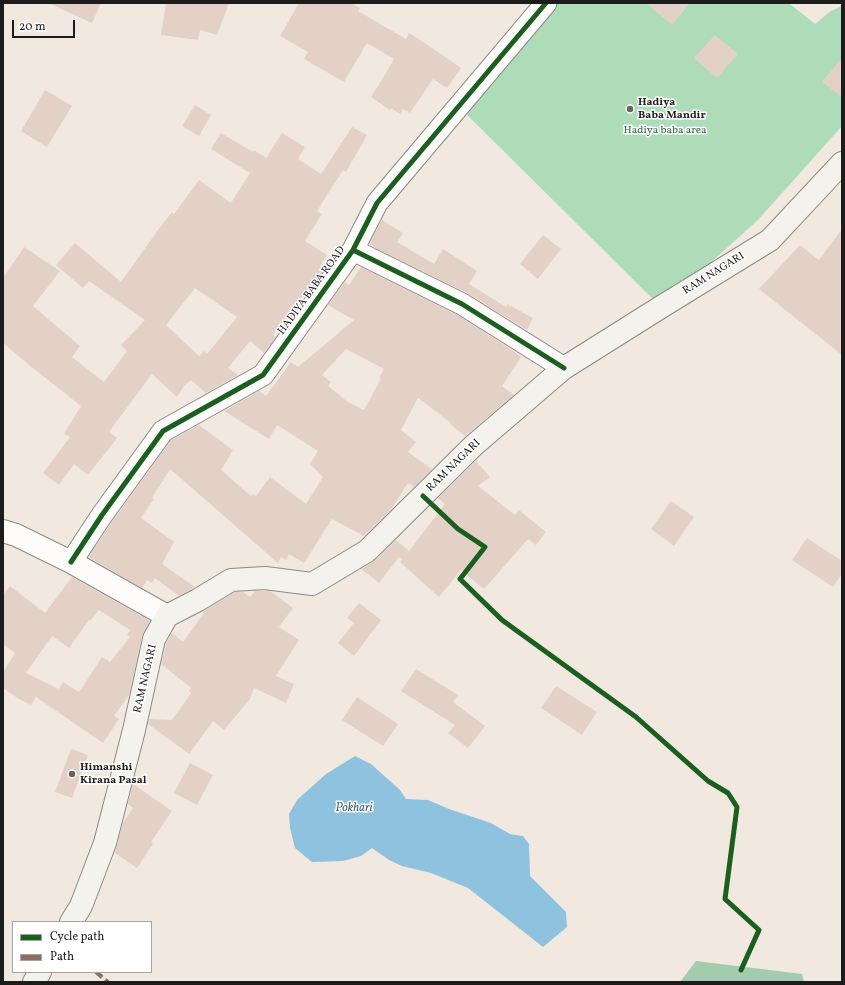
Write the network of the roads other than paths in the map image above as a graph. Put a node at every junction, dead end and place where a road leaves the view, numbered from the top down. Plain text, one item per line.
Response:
1 (546, 3) edge
2 (842, 164) edge
3 (353, 250) junction
4 (564, 368) junction
5 (3, 531) edge
6 (70, 562) junction
7 (167, 616) junction
8 (72, 921) edge
9 (39, 973) edge
10 (34, 982) edge

1 - 3 street, HADIYA BABA ROAD
2 - 4 main road, RAM NAGARI
3 - 4 street
3 - 6 street, HADIYA BABA ROAD
4 - 7 main road, RAM NAGARI
5 - 6 street
6 - 7 street
7 - 8 main road, RAM NAGARI
9 - 10 main road

